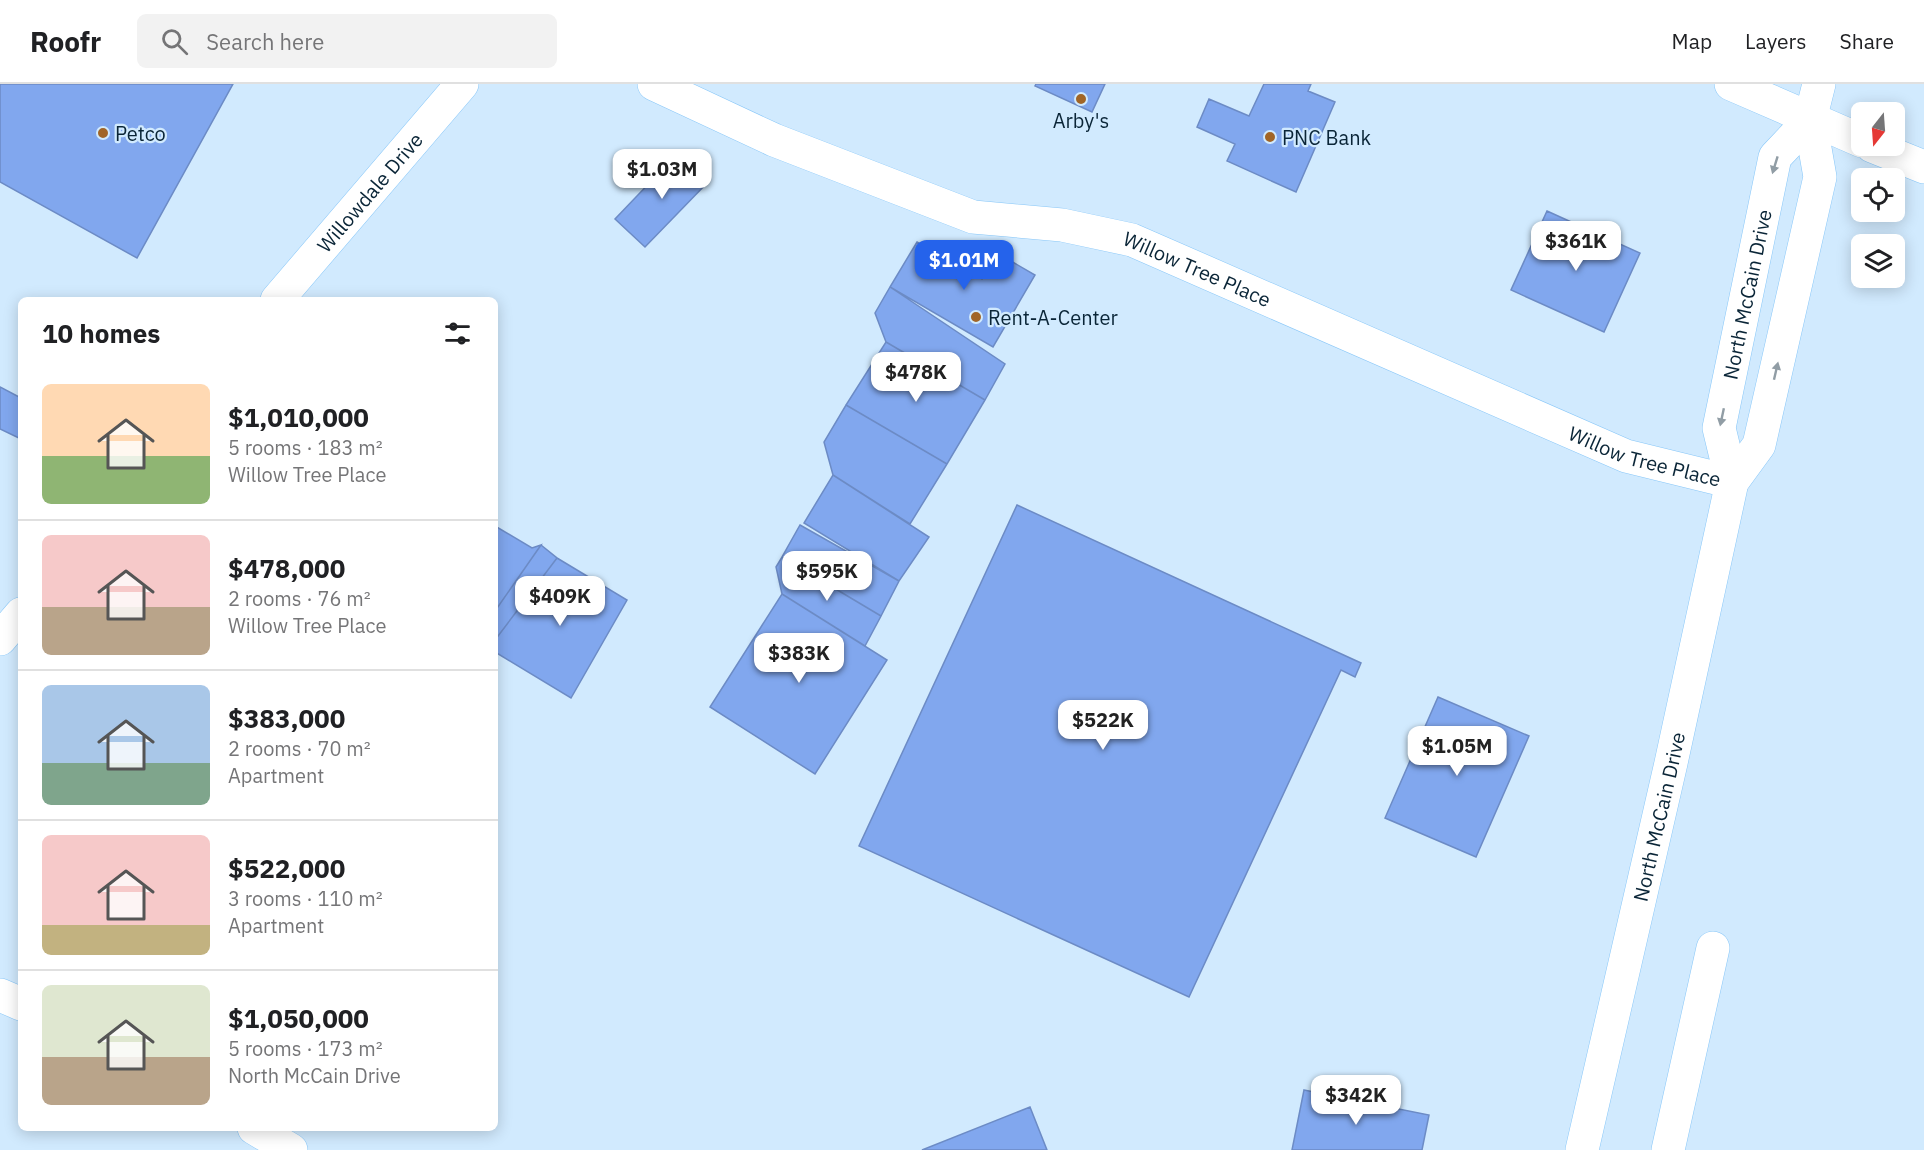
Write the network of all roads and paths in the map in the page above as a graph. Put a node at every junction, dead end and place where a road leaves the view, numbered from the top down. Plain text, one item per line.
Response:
1 (462, 84) edge
2 (654, 84) edge
3 (1731, 84) edge
4 (1819, 84) edge
5 (1810, 120) junction
6 (1851, 137) edge
7 (1897, 156) edge
8 (1924, 167) edge
9 (280, 297) edge
10 (1732, 482) junction
11 (18, 618) edge
12 (0, 639) edge
13 (1713, 948) dead end
14 (0, 995) edge
15 (18, 1003) edge
16 (259, 1131) edge
17 (291, 1150) edge
18 (1582, 1150) edge
19 (1668, 1150) edge

1 - 9 street, Willowdale Drive
2 - 10 street, Willow Tree Place
3 - 5 street
4 - 5 street, North McCain Drive
5 - 6 street
10 -> 5 street, North McCain Drive
5 -> 10 street, North McCain Drive
7 - 8 street
10 - 18 street, North McCain Drive
11 - 12 street
13 - 19 street
14 - 15 street
16 - 17 street

